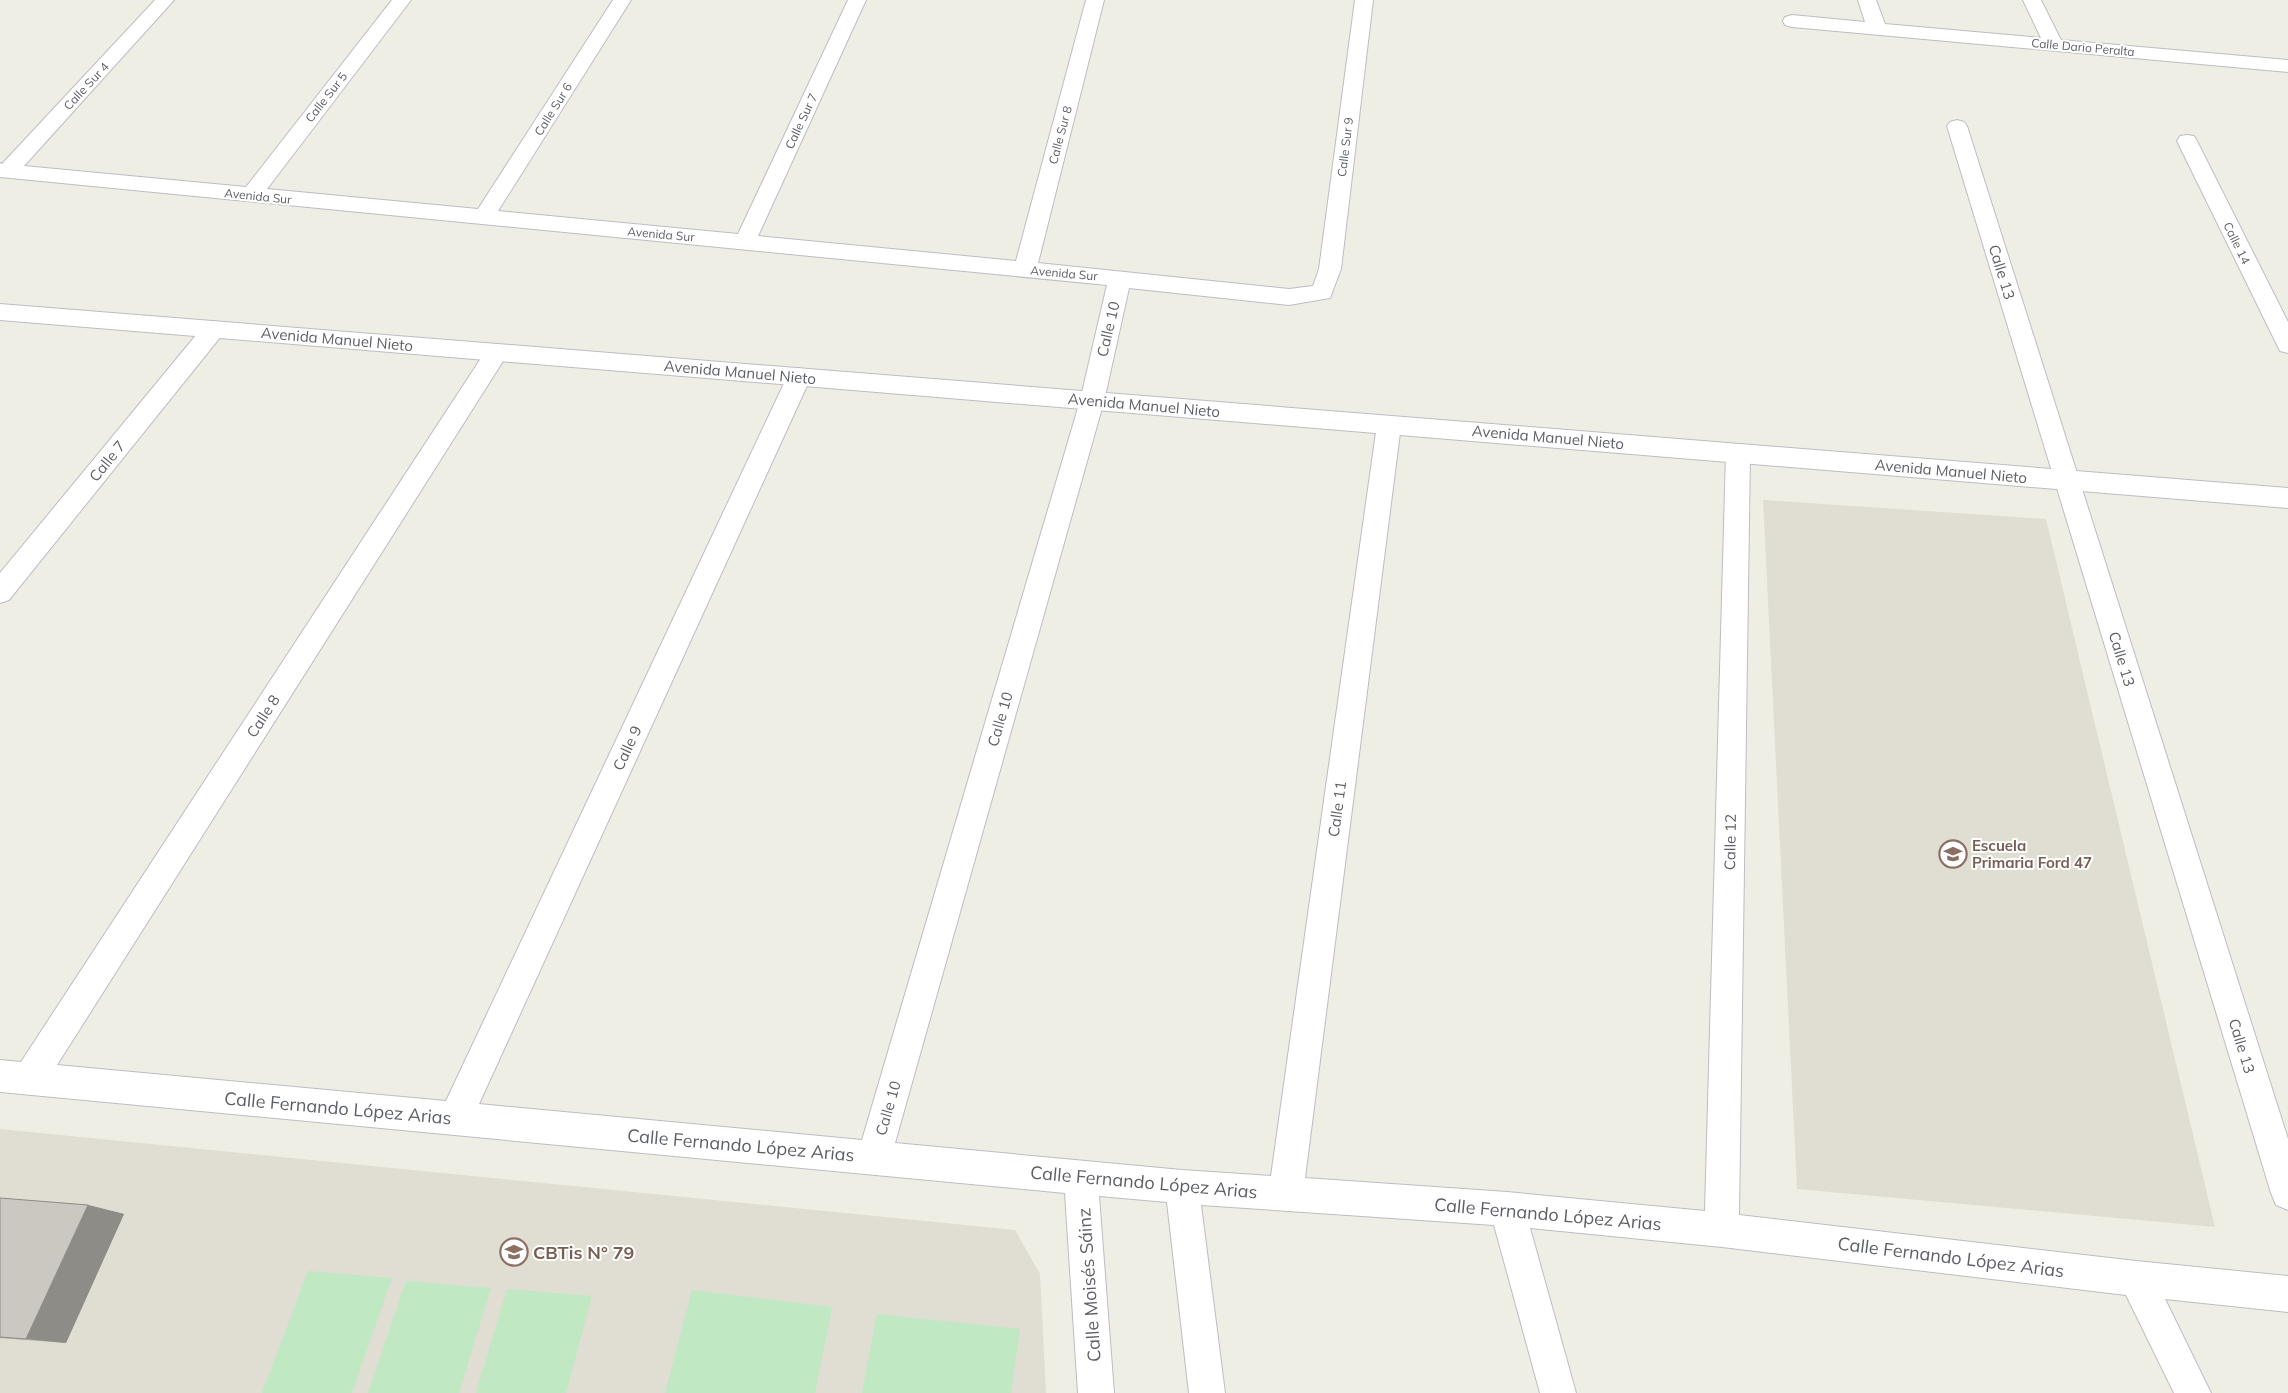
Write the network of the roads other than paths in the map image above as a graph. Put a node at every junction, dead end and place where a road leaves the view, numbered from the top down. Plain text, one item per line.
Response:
1 (165, 0) edge
2 (402, 0) edge
3 (622, 0) edge
4 (857, 0) edge
5 (1095, 0) edge
6 (1364, 0) edge
7 (1867, 0) edge
8 (2032, 0) edge
9 (1792, 20) dead end
10 (1877, 28) junction
11 (2054, 45) junction
12 (2288, 66) edge
13 (1957, 126) dead end
14 (2186, 141) dead end
15 (4, 171) edge
16 (250, 195) junction
17 (484, 217) junction
18 (745, 242) junction
19 (1025, 270) junction
20 (1120, 279) junction
21 (1322, 294) joint
22 (0, 312) edge
23 (214, 329) junction
24 (2288, 345) edge
25 (497, 352) junction
26 (799, 377) junction
27 (1092, 401) junction
28 (1389, 424) junction
29 (1738, 453) junction
30 (2066, 480) junction
31 (2288, 498) edge
32 (0, 592) edge
33 (14, 1077) edge
34 (455, 1119) junction
35 (874, 1157) junction
36 (1081, 1177) junction
37 (1182, 1187) junction
38 (1286, 1193) junction
39 (2288, 1193) edge
40 (1507, 1210) junction
41 (1722, 1230) junction
42 (2136, 1279) junction
43 (2288, 1294) edge
44 (1096, 1393) edge
45 (1207, 1393) edge
46 (1558, 1393) edge
47 (2193, 1393) edge

1 - 15 street, Calle Sur 4
2 - 16 street, Calle Sur 5
3 - 17 street, Calle Sur 6
4 - 18 street, Calle Sur 7
5 - 19 street, Calle Sur 8
6 - 21 street, Calle Sur 9
7 - 10 street
8 - 11 street
9 - 10 street, Calle Dario Peralta
10 - 11 street, Calle Dario Peralta
11 - 12 street, Calle Dario Peralta
13 - 30 street, Calle 13
14 - 24 street, Calle 14
15 - 16 street, Avenida Sur
16 - 17 street, Avenida Sur
17 - 18 street, Avenida Sur
18 - 19 street, Avenida Sur
19 - 20 street, Avenida Sur
20 - 21 street, Avenida Sur
20 - 27 street, Calle 10
22 - 23 street, Avenida Manuel Nieto
23 - 25 street, Avenida Manuel Nieto
23 - 32 street, Calle 7
25 - 26 street, Avenida Manuel Nieto
25 - 33 street, Calle 8
26 - 27 street, Avenida Manuel Nieto
26 - 34 street, Calle 9
27 - 28 street, Avenida Manuel Nieto
27 - 35 street, Calle 10
28 - 29 street, Avenida Manuel Nieto
28 - 38 street, Calle 11
29 - 30 street, Avenida Manuel Nieto
29 - 41 street, Calle 12
30 - 31 street, Avenida Manuel Nieto
30 - 39 street, Calle 13
33 - 34 street, Calle Fernando López Arias
34 - 35 street, Calle Fernando López Arias
35 - 36 street, Calle Fernando López Arias
36 - 37 street, Calle Fernando López Arias
36 - 44 street, Calle Moisés Sáinz
37 - 38 street, Calle Fernando López Arias
37 - 45 street
38 - 40 street, Calle Fernando López Arias
40 - 41 street, Calle Fernando López Arias
40 - 46 street
41 - 42 street, Calle Fernando López Arias
42 - 43 street, Calle Fernando López Arias
42 - 47 street

